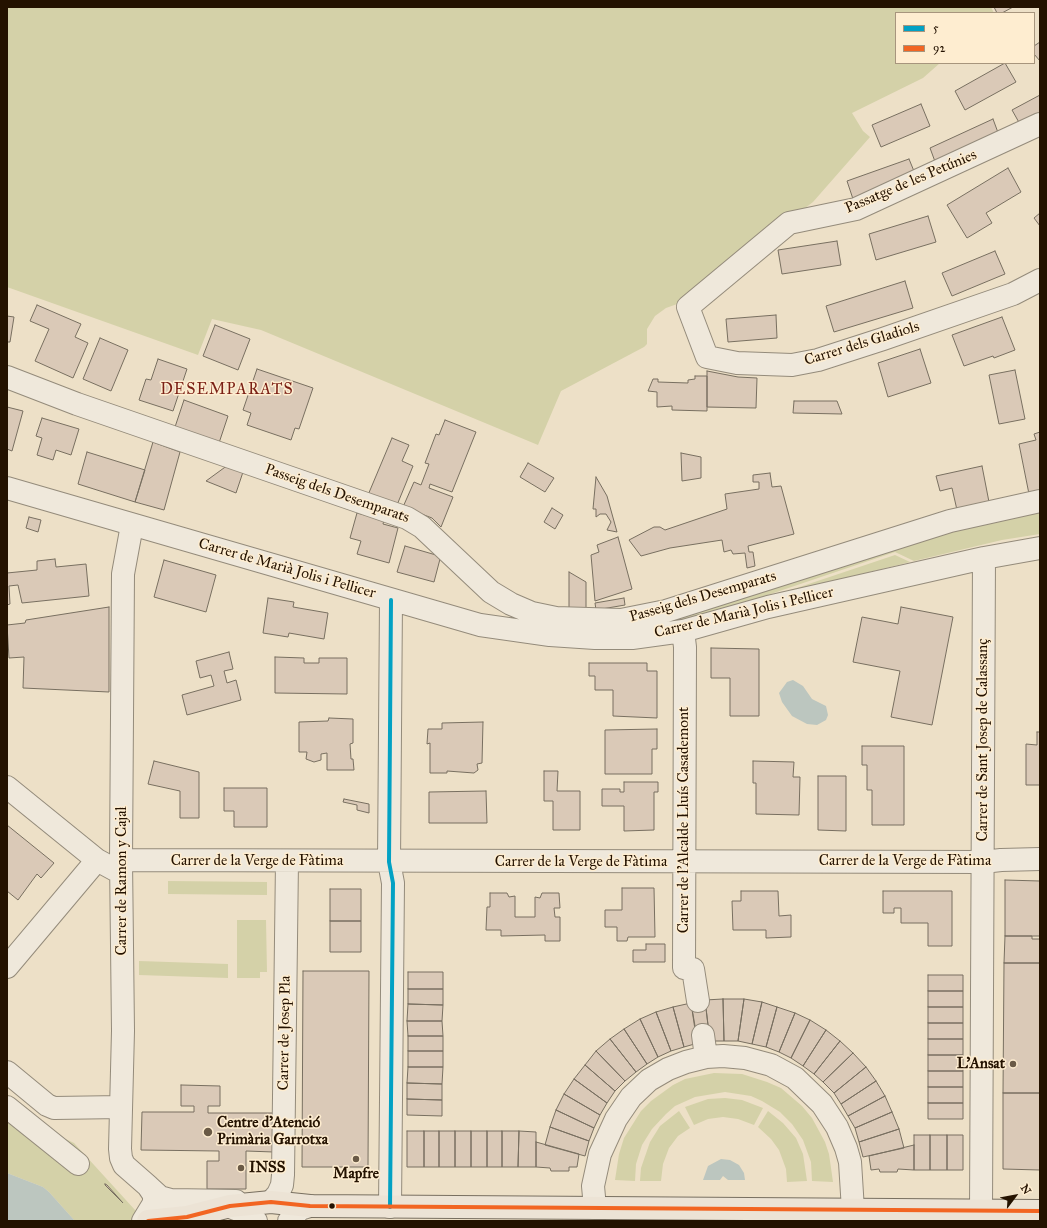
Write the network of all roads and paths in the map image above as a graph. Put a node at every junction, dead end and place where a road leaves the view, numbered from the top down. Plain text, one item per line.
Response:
1 (1040, 124) edge
2 (1040, 280) edge
3 (688, 307) joint
4 (7, 376) edge
5 (7, 488) edge
6 (1040, 501) edge
7 (132, 525) junction
8 (1040, 548) edge
9 (984, 558) junction
10 (392, 600) junction
11 (683, 631) junction
12 (7, 787) edge
13 (1040, 859) edge
14 (97, 860) junction
15 (287, 861) junction
16 (684, 861) junction
17 (389, 862) junction
18 (983, 862) junction
19 (121, 867) junction
20 (7, 967) edge
21 (698, 1001) dead end
22 (703, 1035) dead end
23 (706, 1057) junction
24 (7, 1072) edge
25 (7, 1107) edge
26 (121, 1107) junction
27 (78, 1164) dead end
28 (148, 1186) junction
29 (222, 1204) junction
30 (310, 1206) junction
31 (390, 1207) junction
32 (263, 1208) edge
33 (595, 1208) junction
34 (853, 1210) junction
35 (981, 1210) junction
36 (1040, 1211) edge
37 (143, 1221) edge
38 (148, 1221) edge
39 (289, 1221) edge

1 - 3 street, Passatge de les Petúnies
2 - 3 street, Carrer dels Gladiols
4 - 6 street, Passeig dels Desemparats
5 - 7 street, Carrer de Marià Jolis i Pellicer
7 - 10 street, Carrer de Marià Jolis i Pellicer
7 - 19 street, Carrer de Ramon y Cajal
8 - 9 street, Carrer de Marià Jolis i Pellicer
9 - 11 street, Carrer de Marià Jolis i Pellicer
9 - 18 street, Carrer de Sant Josep de Calassanç
10 - 11 street, Carrer de Marià Jolis i Pellicer
10 - 17 street
11 - 16 street, Carrer de l'Alcalde Lluís Casademont
12 - 14 street
13 - 18 street, Carrer de la Verge de Fàtima
14 - 19 street
14 - 20 street
15 - 17 street, Carrer de la Verge de Fàtima
15 - 19 street, Carrer de la Verge de Fàtima
15 - 32 street, Carrer de Josep Pla
16 - 17 street, Carrer de la Verge de Fàtima
16 - 18 street, Carrer de la Verge de Fàtima
16 - 21 street, Carrer de l'Alcalde Lluís Casademont
17 - 31 street
18 - 35 street, Carrer de Sant Josep de Calassanç
19 - 26 street, Carrer de Ramon y Cajal
22 - 23 street
23 - 33 street
23 - 34 street
24 - 26 street
25 - 27 street
26 - 28 street, Carrer de Ramon y Cajal
28 - 29 street, Carrer de Ramon y Cajal
28 - 37 street
29 - 32 main road
29 - 38 main road
30 - 31 main road
30 - 32 main road
30 - 39 street
31 - 33 main road
33 - 34 main road
34 - 35 main road
35 - 36 main road

